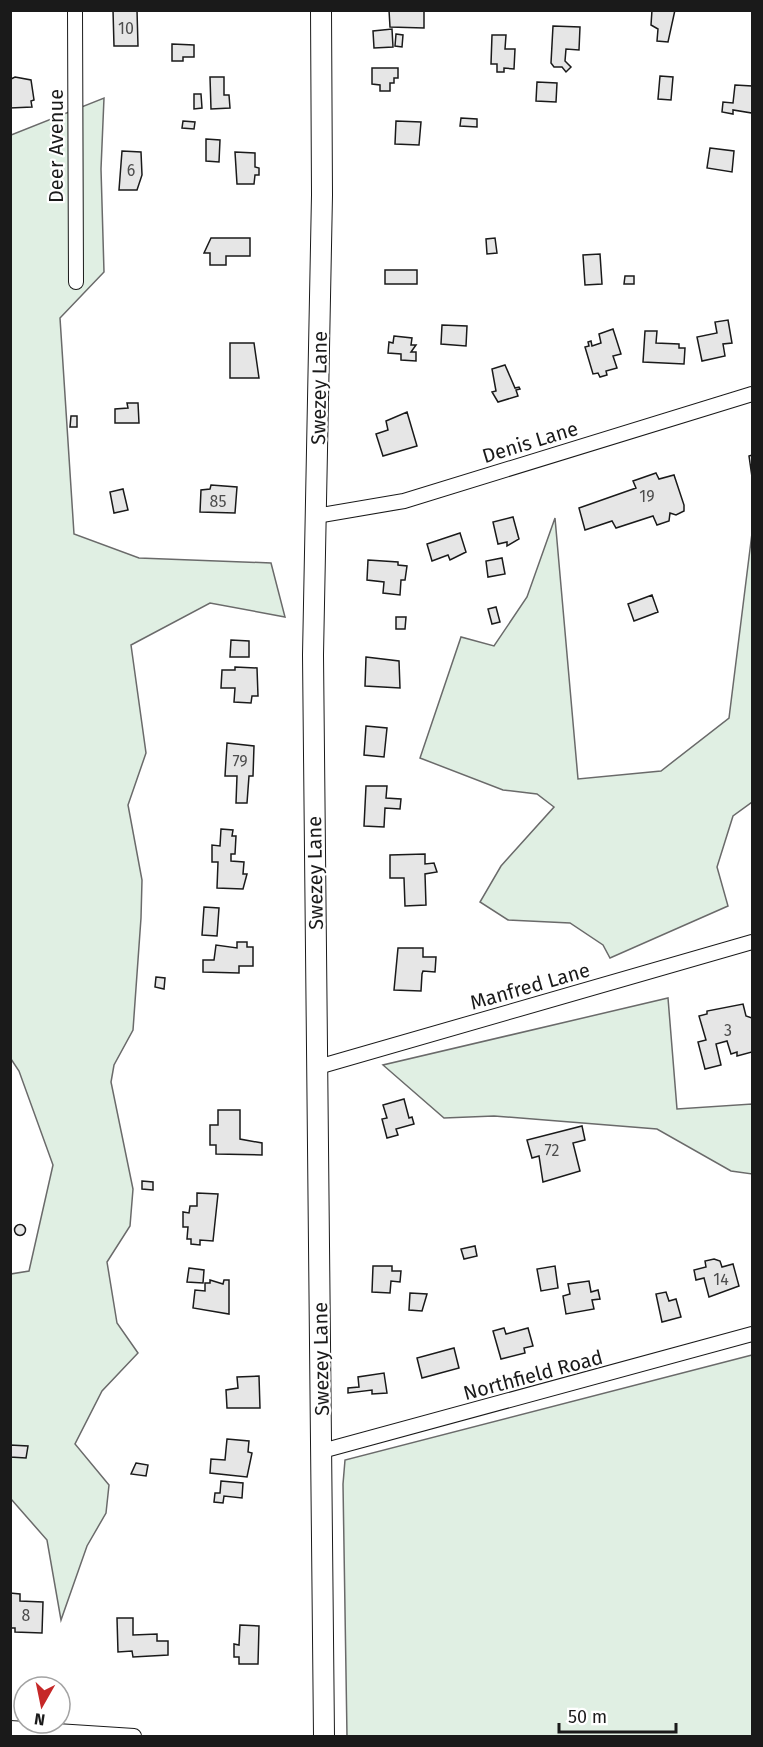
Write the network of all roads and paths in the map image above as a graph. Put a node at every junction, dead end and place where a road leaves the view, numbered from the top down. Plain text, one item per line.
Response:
1 (75, 10) edge
2 (321, 10) edge
3 (76, 282) dead end
4 (753, 394) edge
5 (316, 516) junction
6 (753, 942) edge
7 (318, 1067) junction
8 (753, 1334) edge
9 (322, 1451) junction
10 (10, 1728) edge
11 (134, 1737) edge
12 (324, 1737) edge

1 - 3 street, Deer Avenue
2 - 5 street, Swezey Lane
4 - 5 street, Denis Lane
5 - 7 street, Swezey Lane
6 - 7 street, Manfred Lane
7 - 9 street, Swezey Lane
8 - 9 street, Northfield Road
9 - 12 street, Swezey Lane
10 - 11 street

